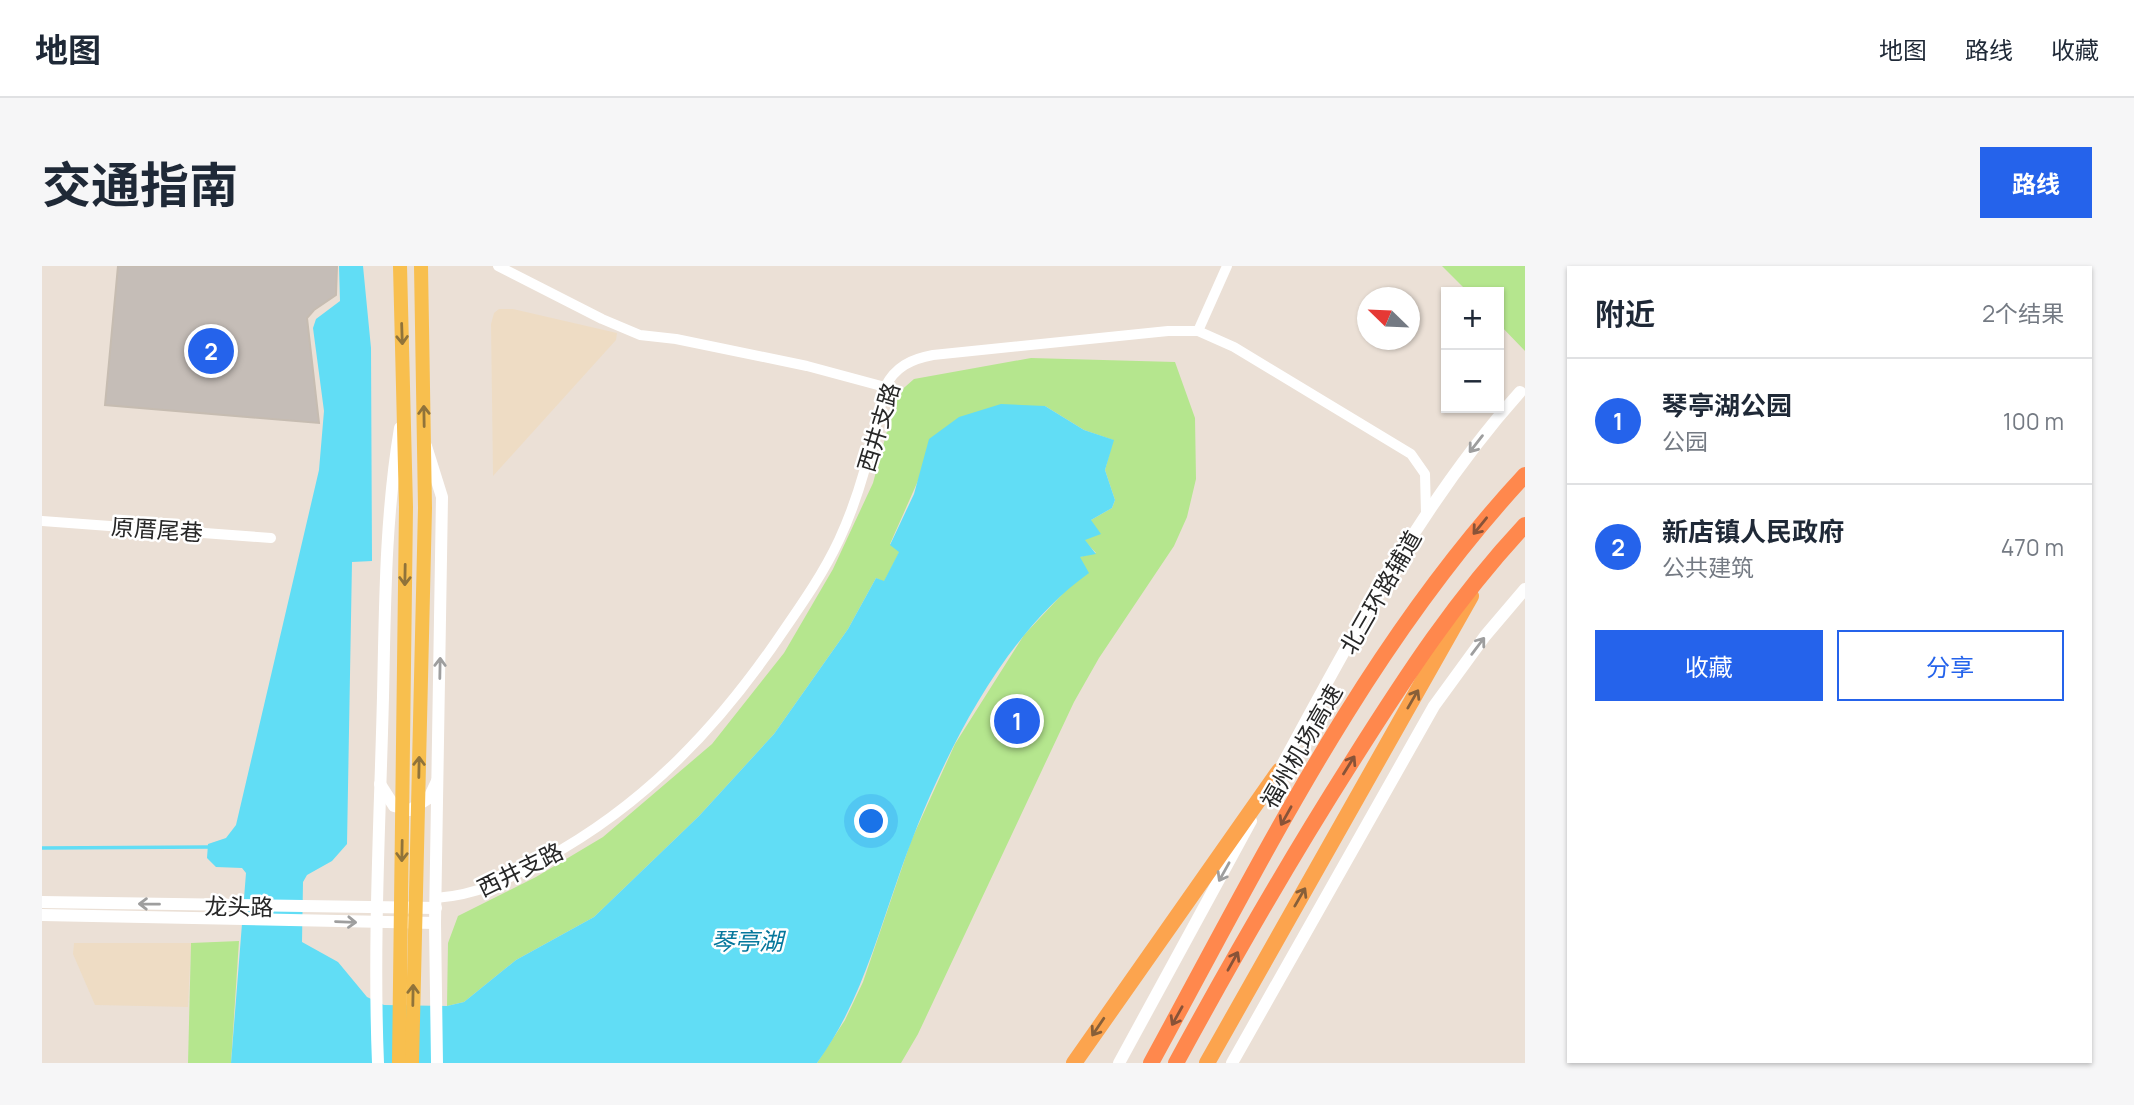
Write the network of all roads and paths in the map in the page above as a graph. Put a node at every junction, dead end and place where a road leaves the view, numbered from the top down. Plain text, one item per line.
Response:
1 (400, 266) edge
2 (421, 266) edge
3 (498, 266) edge
4 (1227, 266) edge
5 (1198, 331) junction
6 (885, 387) junction
7 (1520, 392) dead end
8 (404, 407) junction
9 (425, 443) junction
10 (1525, 475) edge
11 (1426, 513) junction
12 (42, 521) edge
13 (1525, 525) edge
14 (271, 538) dead end
15 (1486, 567) junction
16 (1525, 589) edge
17 (1279, 771) junction
18 (439, 777) junction
19 (380, 784) junction
20 (42, 902) edge
21 (436, 903) junction
22 (379, 909) junction
23 (217, 912) junction
24 (313, 914) junction
25 (42, 915) edge
26 (379, 922) junction
27 (436, 923) junction
28 (1178, 1059) edge
29 (378, 1063) edge
30 (399, 1063) edge
31 (412, 1063) edge
32 (437, 1063) edge
33 (1074, 1063) edge
34 (1119, 1063) edge
35 (1152, 1063) edge
36 (1207, 1063) edge
37 (1231, 1063) edge

1 -> 8 main road
9 -> 2 main road
3 - 6 street
4 - 5 street
5 - 6 street, 西井支路
5 - 11 street, 西井支路
6 - 21 street, 西井支路
7 -> 11 main road, 北三环路辅道
8 - 19 main road
8 -> 30 main road
18 -> 9 main road
31 -> 9 main road
10 -> 35 highway, 福州机场高速
11 - 17 main road, 北三环路辅道
12 - 14 street, 原厝尾巷
13 - 15 highway
28 -> 15 highway
36 -> 15 highway
37 -> 16 main road
17 -> 33 highway
17 -> 34 main road, 北三环路辅道
18 - 19 main road
18 - 21 main road
19 - 22 main road
23 -> 20 main road, 龙头路
21 - 22 main road, 龙头路
21 - 27 main road
22 - 24 main road, 龙头路
22 - 26 main road
23 - 24 main road, 龙头路
23 - 25 main road, 龙头路
24 -> 26 main road, 龙头路
26 - 27 main road, 龙头路
26 - 29 main road
27 - 32 main road

